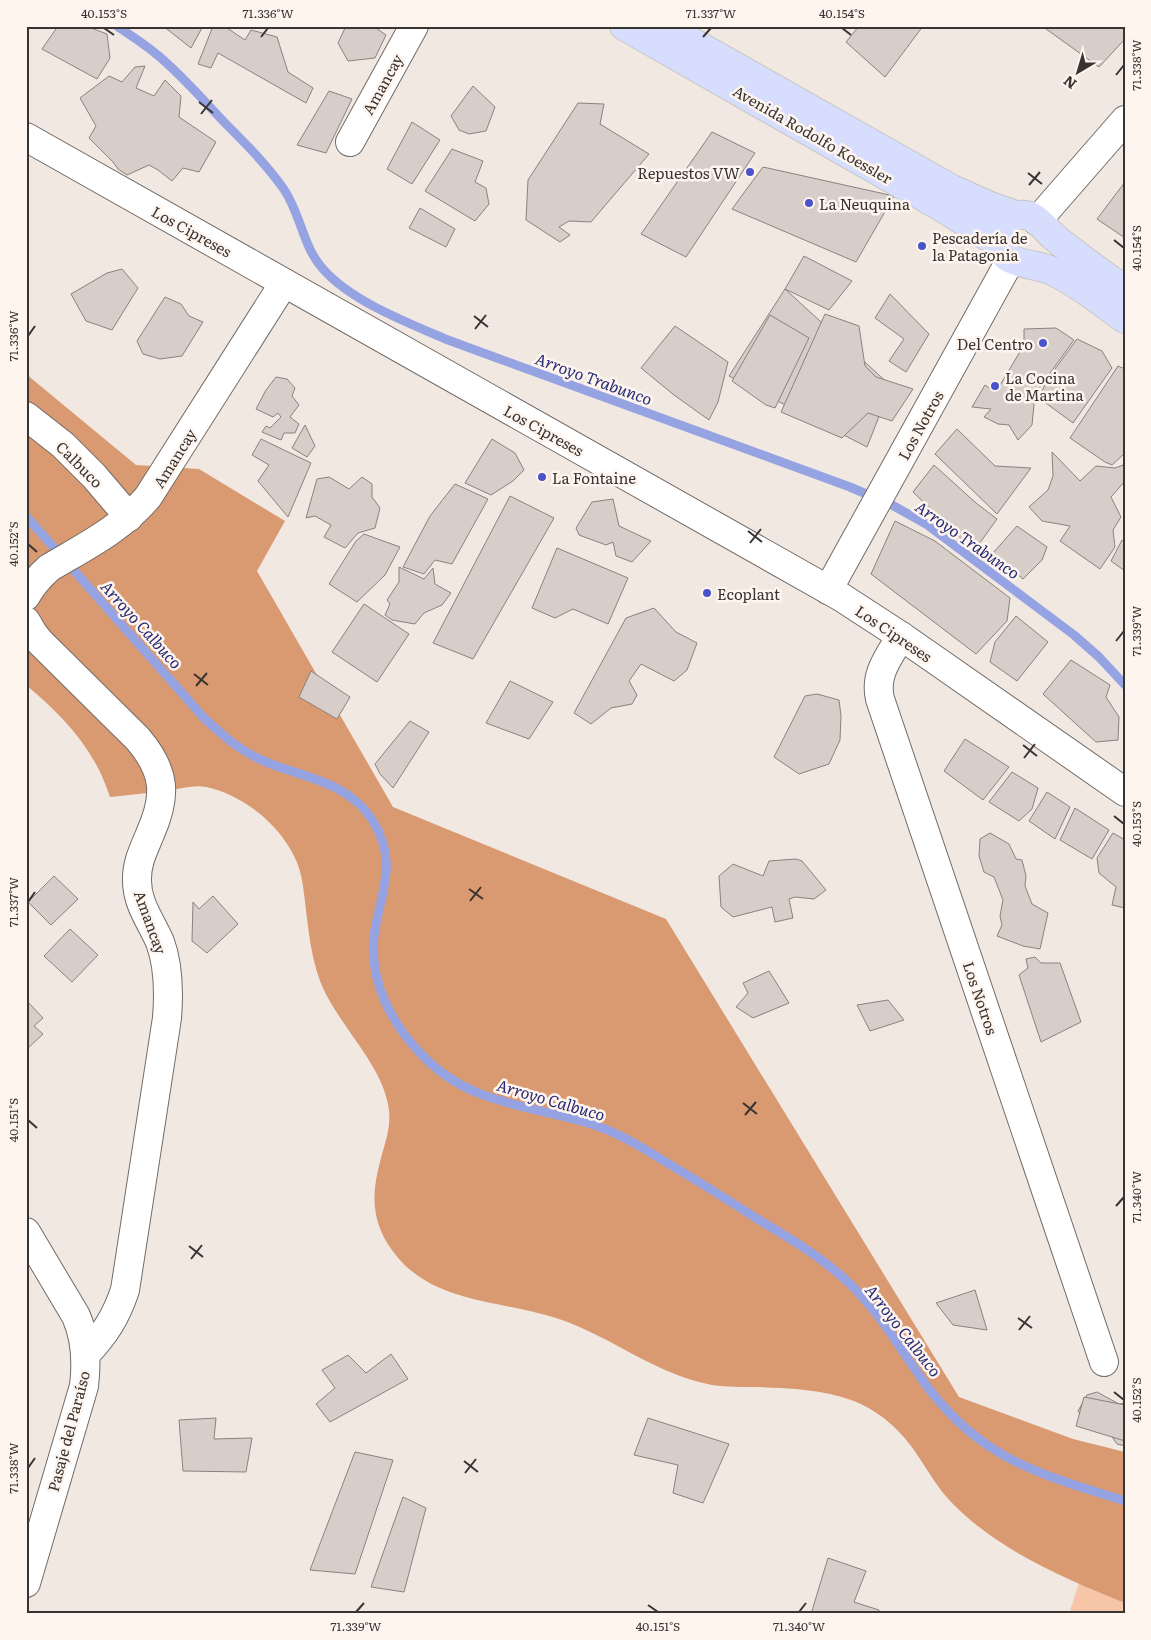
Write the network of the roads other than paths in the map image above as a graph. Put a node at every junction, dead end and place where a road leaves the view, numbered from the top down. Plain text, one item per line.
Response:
1 (414, 26) edge
2 (624, 26) edge
3 (664, 26) edge
4 (1125, 120) edge
5 (26, 138) edge
6 (350, 142) dead end
7 (1032, 221) junction
8 (1010, 255) junction
9 (284, 283) junction
10 (1125, 290) edge
11 (1125, 320) edge
12 (26, 416) edge
13 (129, 517) junction
14 (828, 590) junction
15 (26, 596) edge
16 (26, 621) edge
17 (900, 636) junction
18 (1125, 792) edge
19 (26, 1232) edge
20 (86, 1354) junction
21 (1104, 1362) dead end
22 (26, 1583) edge

1 - 6 street, Amancay
2 - 8 main road, Avenida Rodolfo Koessler
3 - 7 main road, Avenida Rodolfo Koessler
4 - 7 street
5 - 9 street, Los Cipreses
7 - 8 main road
7 - 8 main road
7 - 10 main road, Avenida Rodolfo Koessler
8 - 11 main road, Avenida Rodolfo Koessler
8 - 14 street, Los Notros
9 - 13 street, Amancay
9 - 14 street, Los Cipreses
12 - 13 street, Calbuco
13 - 15 street, Amancay
14 - 17 street, Los Cipreses
16 - 20 street, Amancay
17 - 18 street, Los Cipreses
17 - 21 street, Los Notros
19 - 20 street, Pasaje del Paraíso
20 - 22 street, Pasaje del Paraíso

